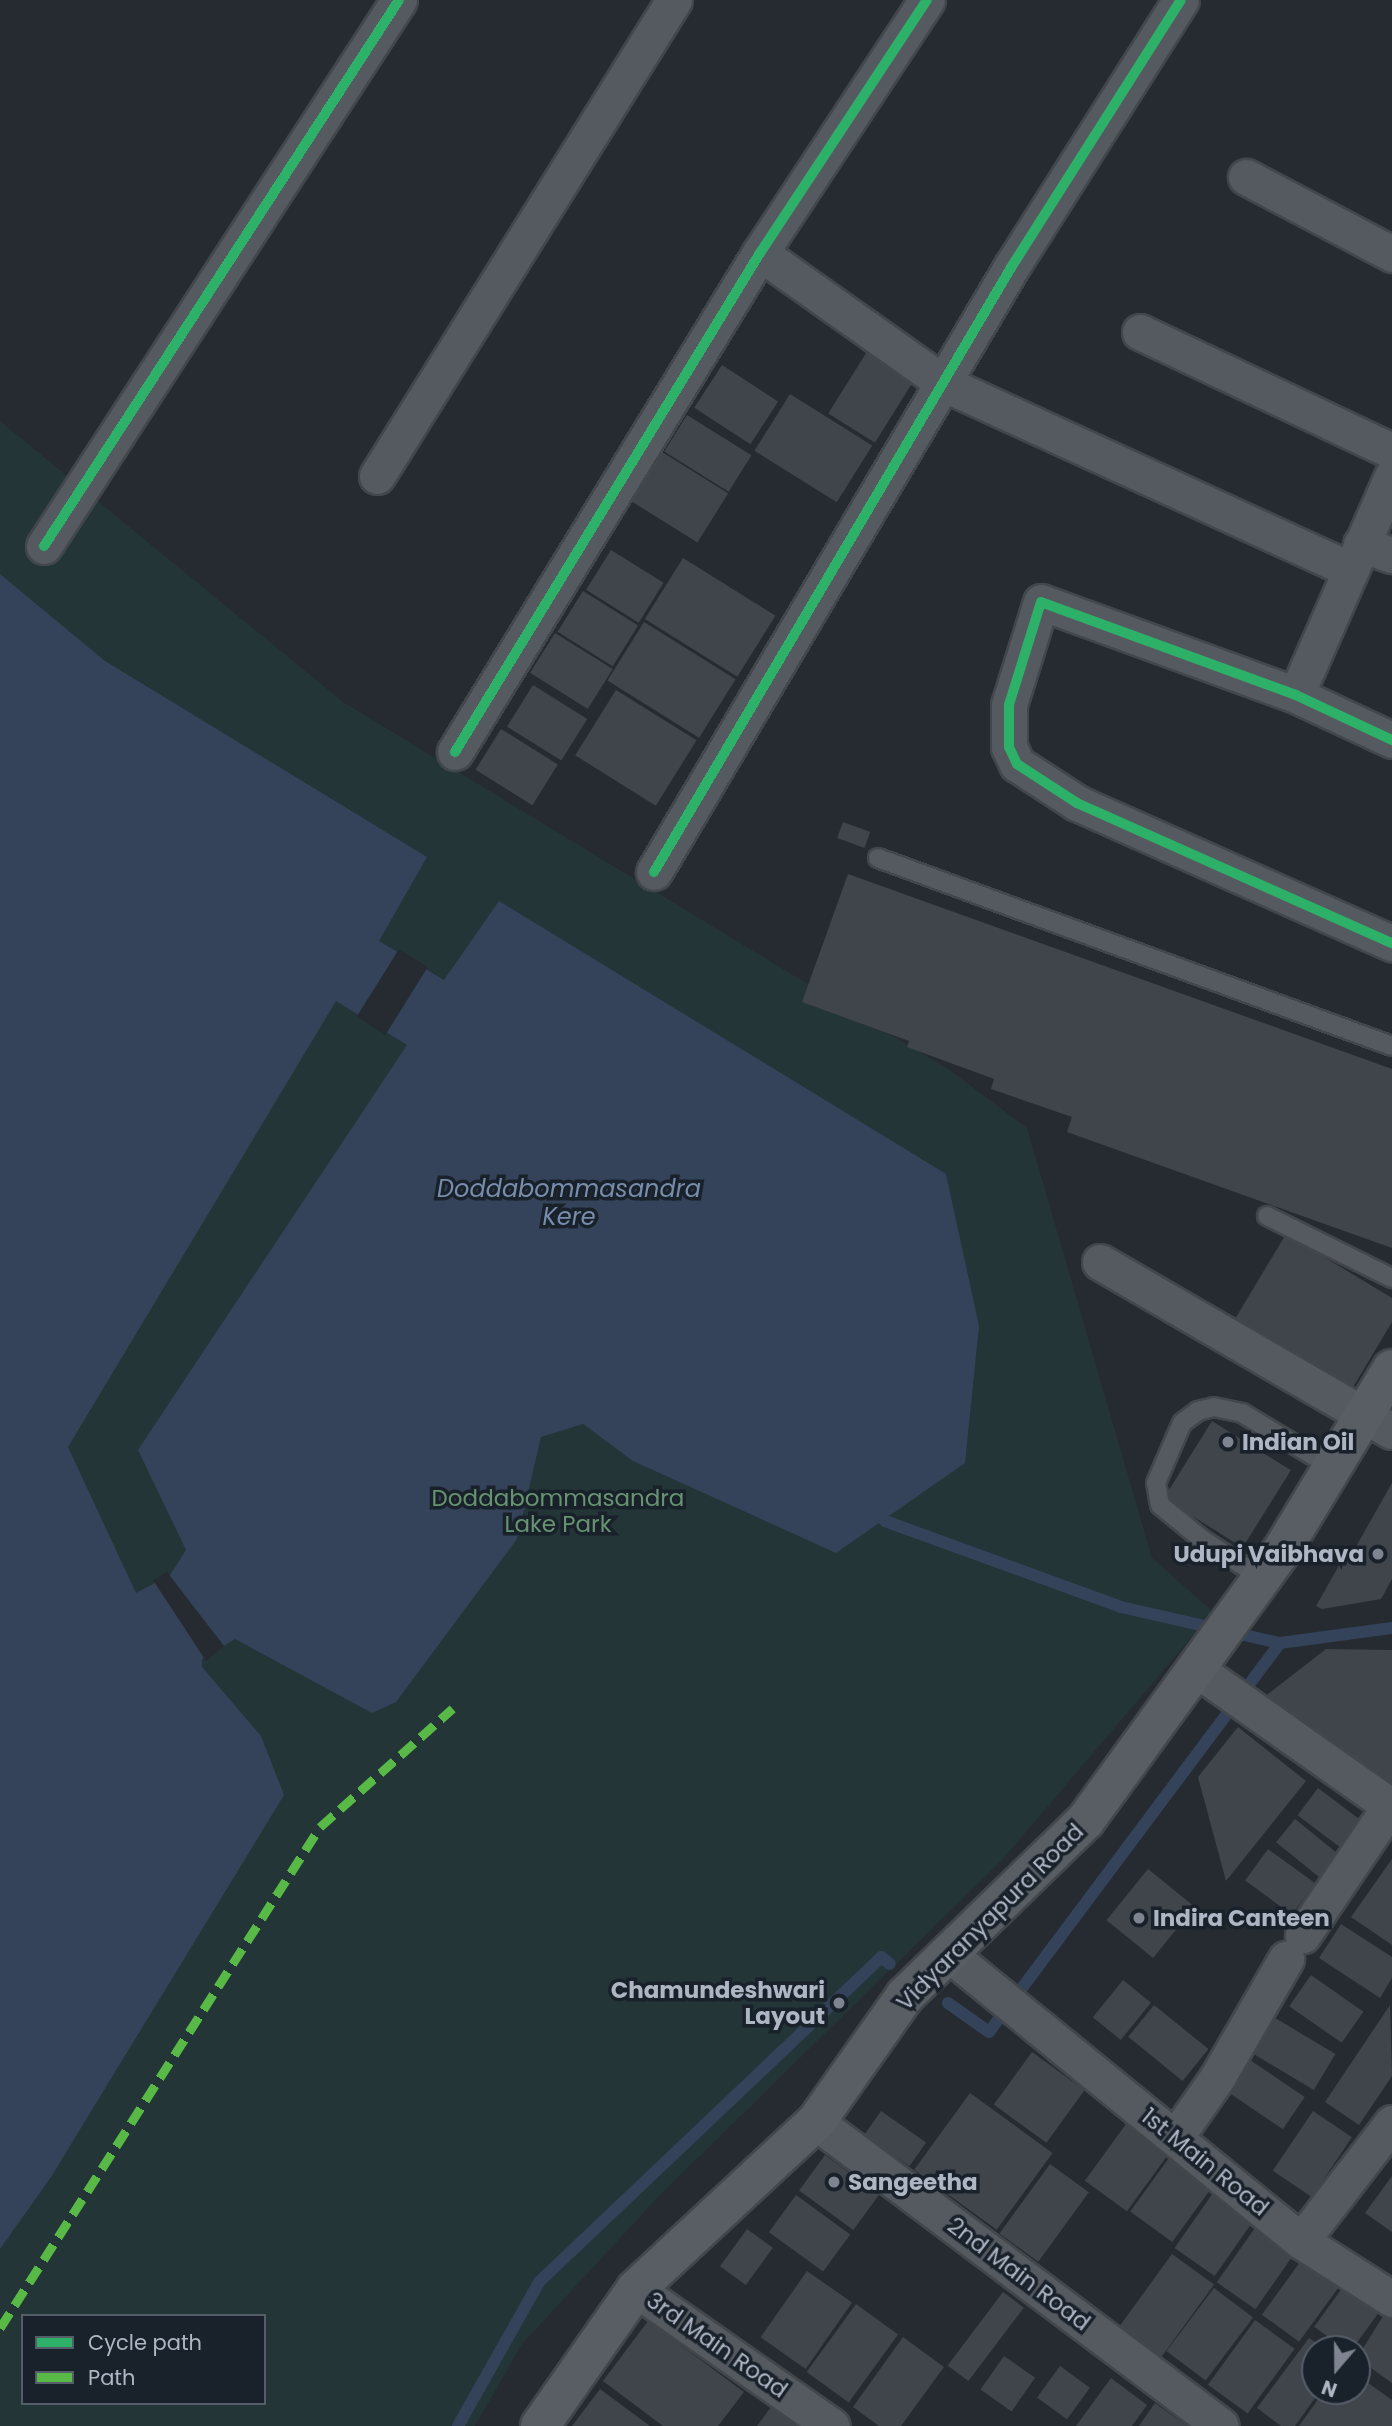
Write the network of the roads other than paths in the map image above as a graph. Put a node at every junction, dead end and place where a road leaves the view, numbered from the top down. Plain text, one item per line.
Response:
1 (399, 0) edge
2 (674, 0) edge
3 (927, 0) edge
4 (1181, 0) edge
5 (1245, 177) dead end
6 (760, 253) junction
7 (1392, 254) edge
8 (1140, 332) dead end
9 (945, 384) junction
10 (1392, 451) edge
11 (377, 476) dead end
12 (1392, 476) edge
13 (44, 546) dead end
14 (1367, 556) edge
15 (1296, 695) junction
16 (1392, 740) edge
17 (455, 752) dead end
18 (878, 859) dead end
19 (654, 872) dead end
20 (1392, 943) edge
21 (1392, 1046) edge
22 (1267, 1216) dead end
23 (1100, 1262) dead end
24 (1392, 1278) edge
25 (1392, 1369) edge
26 (1378, 1424) edge
27 (1332, 1467) junction
28 (1262, 1578) junction
29 (1196, 1669) junction
30 (949, 1955) junction
31 (816, 2122) junction
32 (1392, 2123) edge
33 (1175, 2138) junction
34 (1301, 2241) junction
35 (636, 2289) junction
36 (1392, 2299) edge
37 (540, 2426) edge
38 (832, 2426) edge
39 (1222, 2426) edge

1 - 13 street
2 - 11 street
3 - 6 street
4 - 9 street
5 - 7 street
6 - 9 street
6 - 17 street
8 - 10 street
9 - 14 street
9 - 19 street
12 - 14 street
14 - 15 street
15 - 16 street
15 - 20 street
18 - 21 lane
22 - 24 lane
23 - 26 street
25 - 26 main road, Vidyaranyapura Road
26 - 27 main road, Vidyaranyapura Road
27 - 28 main road, Vidyaranyapura Road
27 - 28 lane
28 - 29 main road, Vidyaranyapura Road
29 - 30 main road, Vidyaranyapura Road
29 - 33 street
30 - 31 main road, Vidyaranyapura Road
30 - 33 street, 1st Main Road
31 - 35 main road, Vidyaranyapura Road
31 - 39 street, 2nd Main Road
32 - 34 street
33 - 34 street, 1st Main Road
34 - 36 street, 1st Main Road
35 - 37 main road, Vidyaranyapura Road
35 - 38 street, 3rd Main Road

